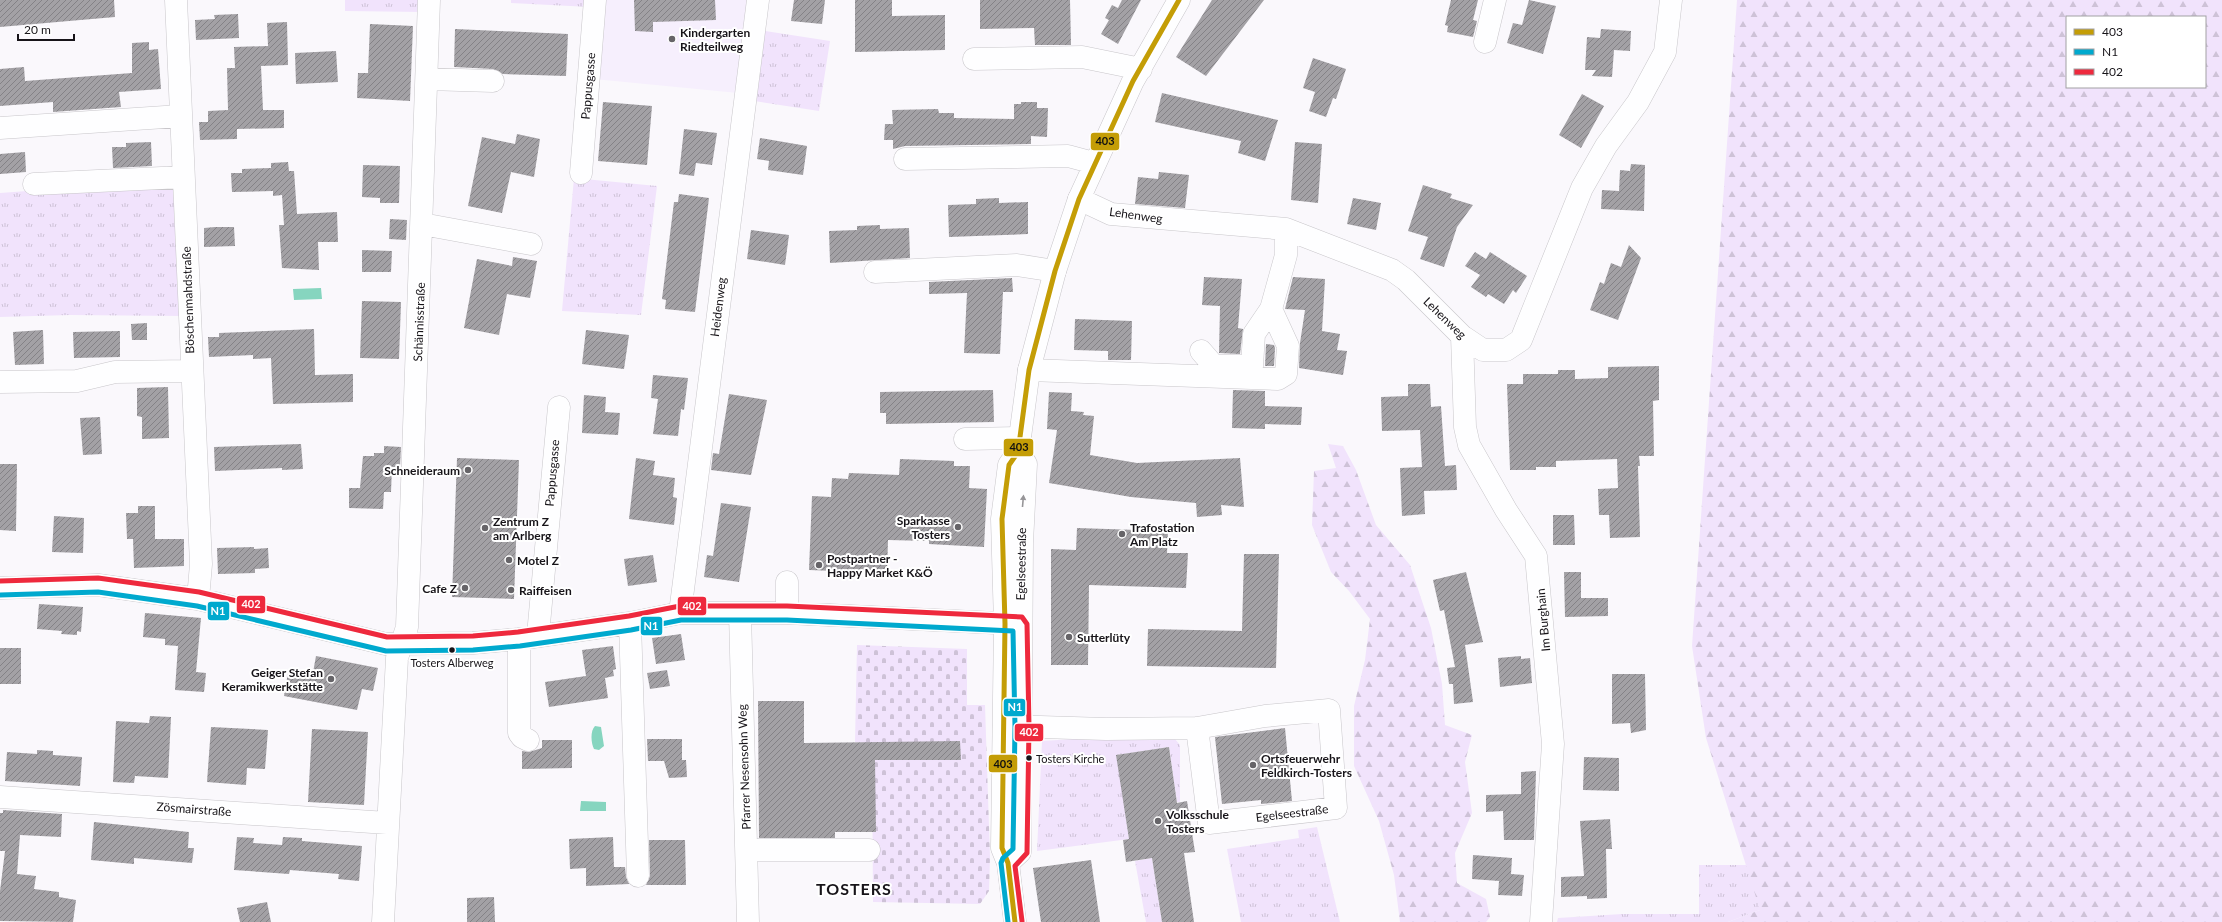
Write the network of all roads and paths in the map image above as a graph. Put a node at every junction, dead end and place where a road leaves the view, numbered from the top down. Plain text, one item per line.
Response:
1 (176, 0) edge
2 (429, 0) edge
3 (595, 0) edge
4 (758, 0) edge
5 (1179, 0) edge
6 (1495, 0) edge
7 (1671, 0) edge
8 (1485, 42) dead end
9 (974, 59) dead end
10 (1141, 68) junction
11 (427, 79) junction
12 (493, 81) dead end
13 (180, 116) junction
14 (0, 128) edge
15 (905, 159) dead end
16 (1094, 163) junction
17 (581, 173) dead end
18 (183, 176) junction
19 (34, 184) dead end
20 (1079, 199) junction
21 (422, 224) junction
22 (1286, 229) junction
23 (531, 244) dead end
24 (1055, 271) junction
25 (875, 272) dead end
26 (1271, 309) junction
27 (1462, 336) junction
28 (1201, 351) dead end
29 (1029, 370) junction
30 (191, 371) junction
31 (0, 382) edge
32 (559, 407) dead end
33 (965, 439) dead end
34 (1019, 445) junction
35 (787, 582) dead end
36 (0, 588) edge
37 (198, 599) junction
38 (740, 612) junction
39 (680, 613) junction
40 (787, 613) junction
41 (630, 623) junction
42 (1013, 624) junction
43 (528, 637) junction
44 (402, 644) junction
45 (1013, 726) junction
46 (1197, 728) junction
47 (528, 740) dead end
48 (0, 797) edge
49 (387, 823) junction
50 (747, 850) junction
51 (869, 850) dead end
52 (638, 876) dead end
53 (383, 922) edge
54 (748, 922) edge
55 (1015, 922) edge
56 (1541, 922) edge

1 - 13 street, Böschenmahdstraße
2 - 11 street, Schännisstraße
3 - 17 street, Pappusgasse
4 - 39 street, Heidenweg
5 - 10 street
6 - 8 street
7 - 27 street, Lehenweg
9 - 10 street
10 - 16 street
11 - 12 street
11 - 21 street, Schännisstraße
13 - 14 street
13 - 18 street, Böschenmahdstraße
15 - 16 street
16 - 20 street
18 - 19 street
18 - 30 street, Böschenmahdstraße
20 - 22 street, Lehenweg
20 - 24 street
21 - 23 street
21 - 44 street, Schännisstraße
22 - 26 street
22 - 27 street, Lehenweg
24 - 25 street
24 - 29 street
26 - 28 street
26 - 29 street
27 - 56 street, Im Burghain
29 - 34 street
30 - 31 street
30 - 37 street, Böschenmahdstraße
32 - 43 street, Pappusgasse
33 - 34 street
34 - 42 street, Egelseestraße
35 - 40 street
36 - 37 street
37 - 44 street
38 - 39 street
38 - 40 street
38 - 50 street, Pfarrer Nesensohn Weg
39 - 41 street
40 - 42 street
41 - 43 street
41 - 52 street
42 - 45 street, Egelseestraße
43 - 44 street
43 - 47 street, Pappusgasse
44 - 49 street
45 - 46 street, Egelseestraße
45 - 55 street, Egelseestraße
46 - 46 street, Egelseestraße
48 - 49 street, Zösmairstraße
49 - 53 street
50 - 51 street
50 - 54 street, Pfarrer Nesensohn Weg

